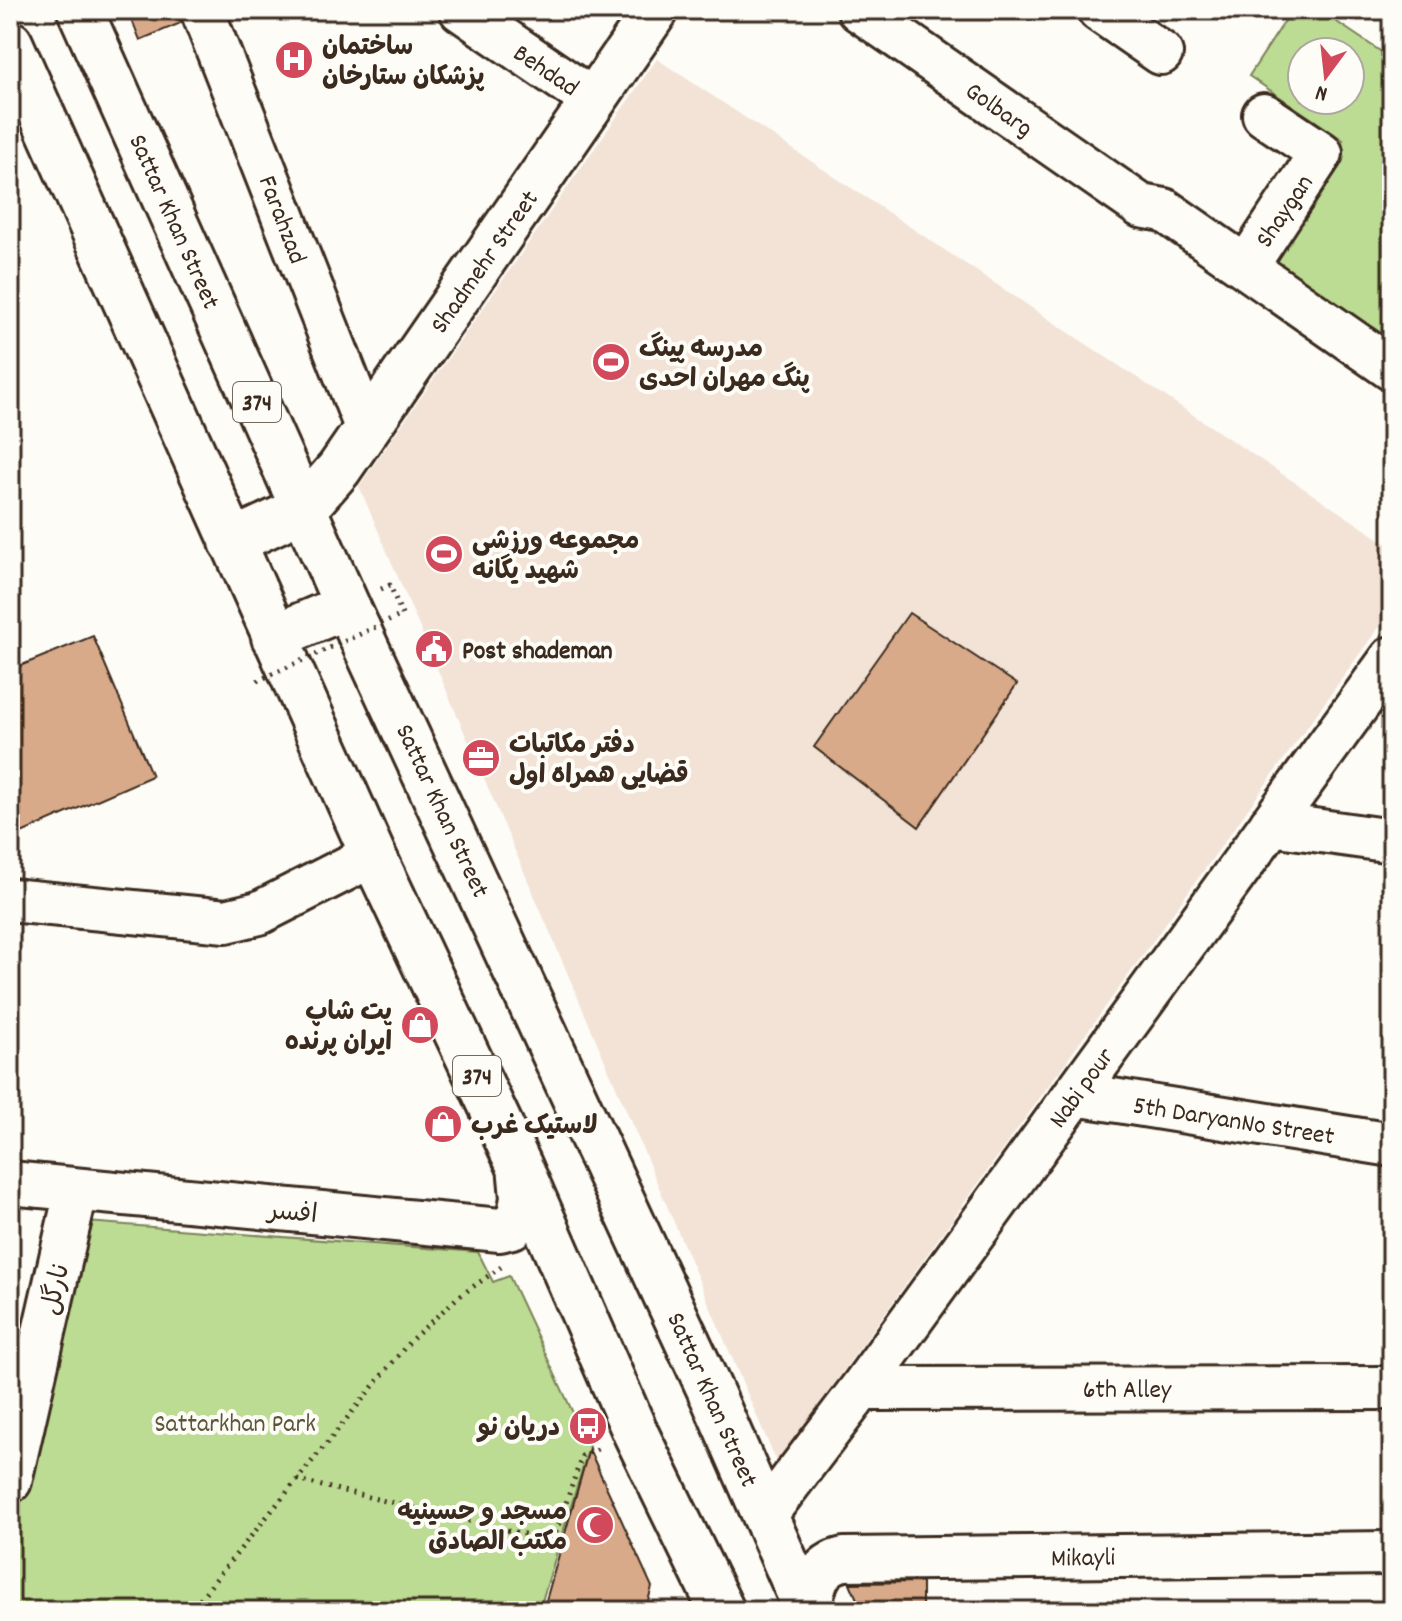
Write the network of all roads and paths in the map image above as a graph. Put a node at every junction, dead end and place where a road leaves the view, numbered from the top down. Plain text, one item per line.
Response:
1 (80, 10) edge
2 (202, 10) edge
3 (461, 10) edge
4 (656, 10) edge
5 (859, 10) edge
6 (1099, 10) edge
7 (10, 43) edge
8 (1161, 53) dead end
9 (594, 101) junction
10 (1264, 115) dead end
11 (1246, 267) junction
12 (1392, 369) edge
13 (366, 427) junction
14 (305, 508) junction
15 (232, 542) junction
16 (390, 585) dead end
17 (347, 606) junction
18 (274, 637) junction
19 (1392, 658) edge
20 (257, 681) dead end
21 (1271, 824) junction
22 (1392, 841) edge
23 (373, 855) junction
24 (10, 900) edge
25 (1075, 1094) junction
26 (1392, 1145) edge
27 (519, 1165) junction
28 (10, 1183) edge
29 (76, 1192) junction
30 (551, 1240) junction
31 (1392, 1388) edge
32 (861, 1389) junction
33 (605, 1446) dead end
34 (297, 1480) junction
35 (10, 1481) edge
36 (766, 1514) junction
37 (1392, 1553) edge
38 (190, 1611) edge
39 (722, 1611) edge
40 (808, 1611) edge

1 - 14 main road, Sattar Khan Street / 374
2 - 13 street, Farahzad
3 - 9 street, Behdad
4 - 9 main road, Shadmehr Street
5 - 11 street, Golbarg
6 - 8 street
7 - 15 main road, 374
9 - 13 main road, Shadmehr Street
10 - 11 street, Shaygan
11 - 12 street, Golbarg
13 - 14 main road, Shadmehr Street
14 - 15 main road
14 - 17 main road, Sattar Khan Street / 374
15 - 18 main road, 374
16 - 20 path, bridge
17 - 18 main road
17 - 36 main road, Sattar Khan Street / 374
18 - 23 main road, 374
19 - 21 street, Nabi pour
21 - 22 street
21 - 25 street, Nabi pour
23 - 24 street
23 - 27 main road, 374
25 - 26 street, 5th DaryanNo Street
25 - 32 street, Nabi pour
27 - 29 street, افسر
27 - 30 main road, 374
28 - 29 street, افسر
29 - 35 street, نارگل
30 - 34 path
30 - 39 main road, 374
31 - 32 street, 6th Alley
32 - 36 street, Nabi pour
33 - 34 path
34 - 38 path
36 - 40 main road, Sattar Khan Street / 374
37 - 40 street, Mikayli

